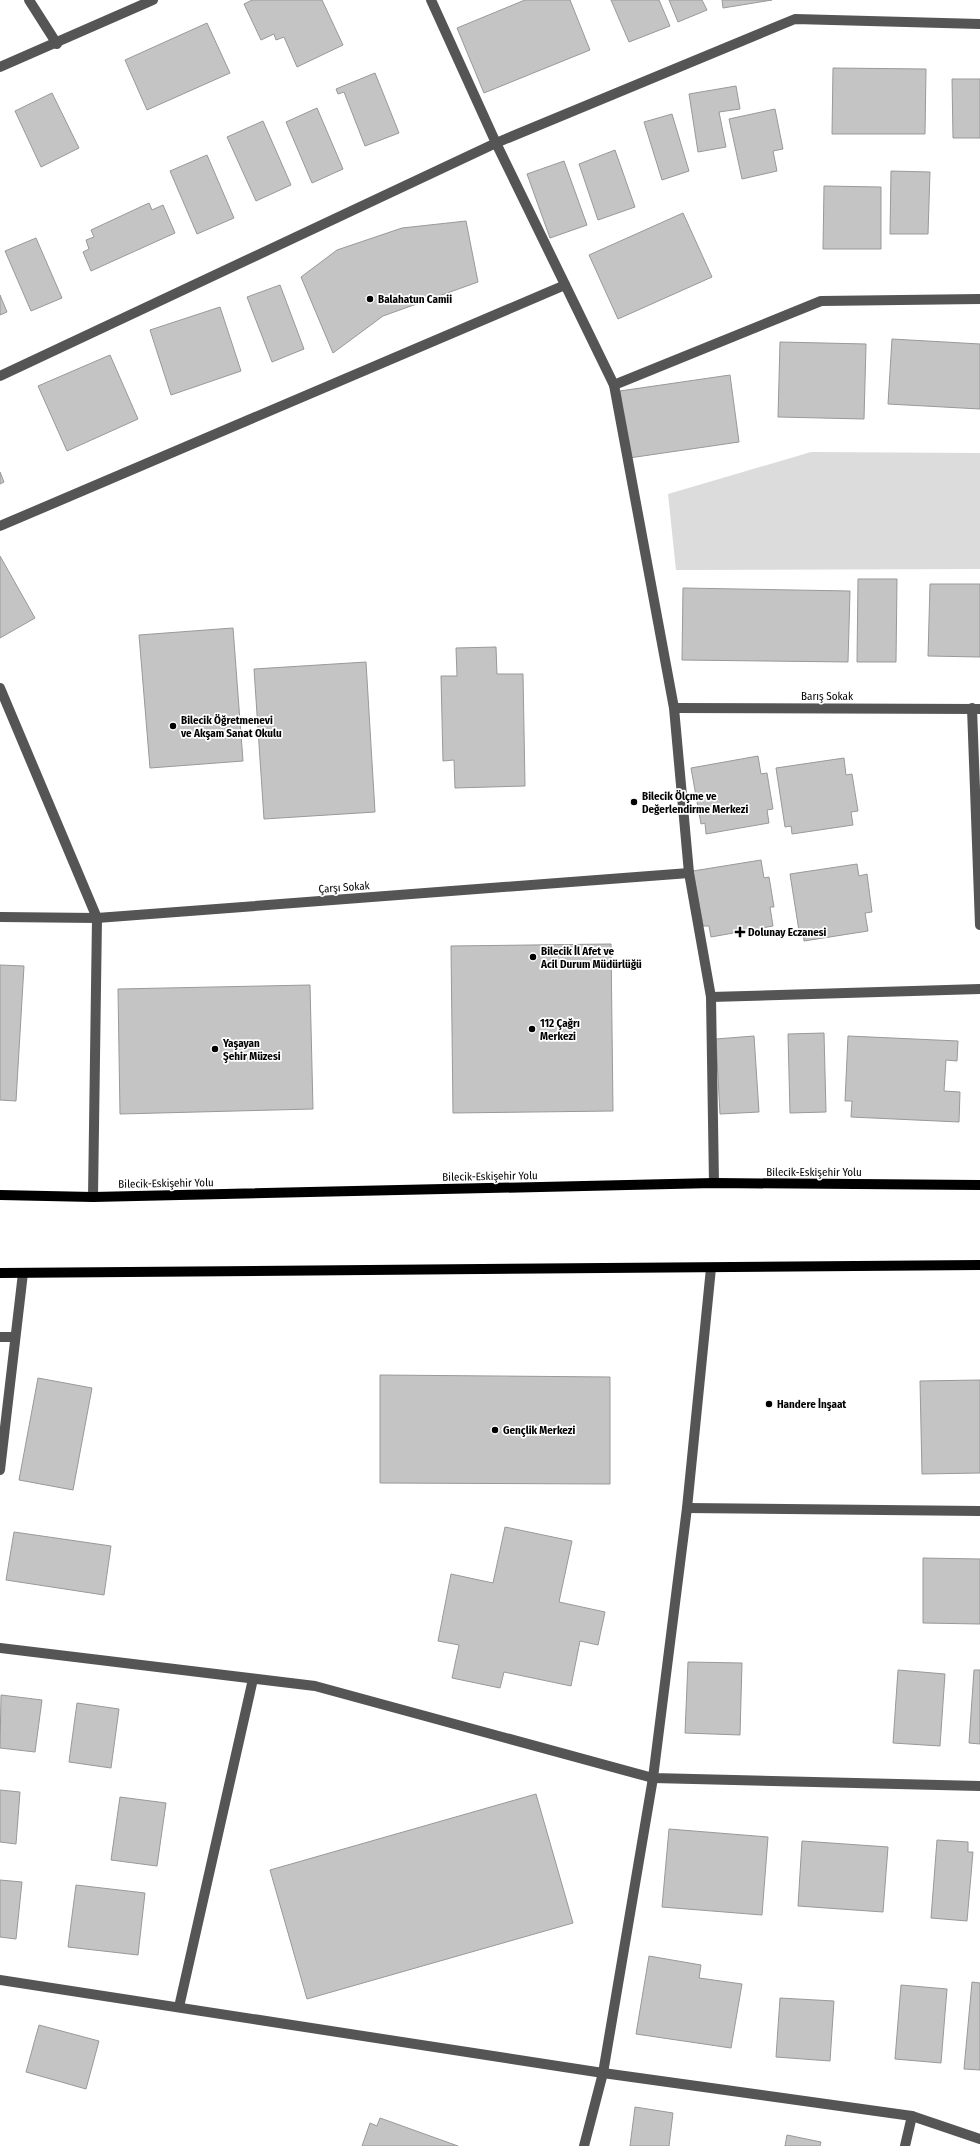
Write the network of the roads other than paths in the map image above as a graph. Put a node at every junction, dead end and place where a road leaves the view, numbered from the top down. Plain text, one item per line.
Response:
1 (29, 0) edge
2 (153, 0) edge
3 (431, 0) edge
4 (980, 24) edge
5 (57, 44) junction
6 (0, 67) edge
7 (496, 143) junction
8 (565, 285) junction
9 (980, 299) edge
10 (0, 376) edge
11 (614, 385) junction
12 (0, 526) edge
13 (0, 688) edge
14 (674, 708) junction
15 (976, 708) edge
16 (689, 873) junction
17 (0, 917) edge
18 (97, 918) junction
19 (980, 925) edge
20 (980, 989) edge
21 (711, 997) junction
22 (714, 1183) junction
23 (980, 1185) edge
24 (0, 1195) edge
25 (93, 1197) junction
26 (980, 1265) edge
27 (711, 1268) junction
28 (0, 1273) edge
29 (23, 1273) junction
30 (0, 1337) edge
31 (15, 1337) junction
32 (0, 1470) edge
33 (687, 1508) junction
34 (980, 1511) edge
35 (0, 1648) edge
36 (254, 1679) junction
37 (653, 1778) junction
38 (980, 1786) edge
39 (0, 1980) edge
40 (178, 2007) junction
41 (603, 2073) junction
42 (912, 2116) junction
43 (980, 2139) edge
44 (584, 2146) edge
45 (905, 2146) edge

1 - 5 street
2 - 5 street
3 - 7 street
4 - 7 street
5 - 6 street
7 - 8 street
7 - 10 street
8 - 11 street
8 - 12 street
9 - 11 street
11 - 14 street
13 - 18 street
14 - 15 street, Barış Sokak
14 - 16 street
15 - 19 street
16 - 18 street, Çarşı Sokak
16 - 21 street
17 - 18 street, Çarşı Sokak
18 - 25 street
20 - 21 street
21 - 22 street
22 - 23 main road, Bilecik-Eskişehir Yolu
22 - 25 main road, Bilecik-Eskişehir Yolu
24 - 25 main road, Bilecik-Eskişehir Yolu
26 - 27 main road
27 - 29 main road
27 - 33 street
28 - 29 main road
29 - 31 street
30 - 31 street
31 - 32 street
33 - 34 street
33 - 37 street
35 - 36 street
36 - 37 street
36 - 40 street
37 - 38 street
37 - 41 street
39 - 40 street
40 - 41 street
41 - 42 street
41 - 44 street
42 - 43 street
42 - 45 street

